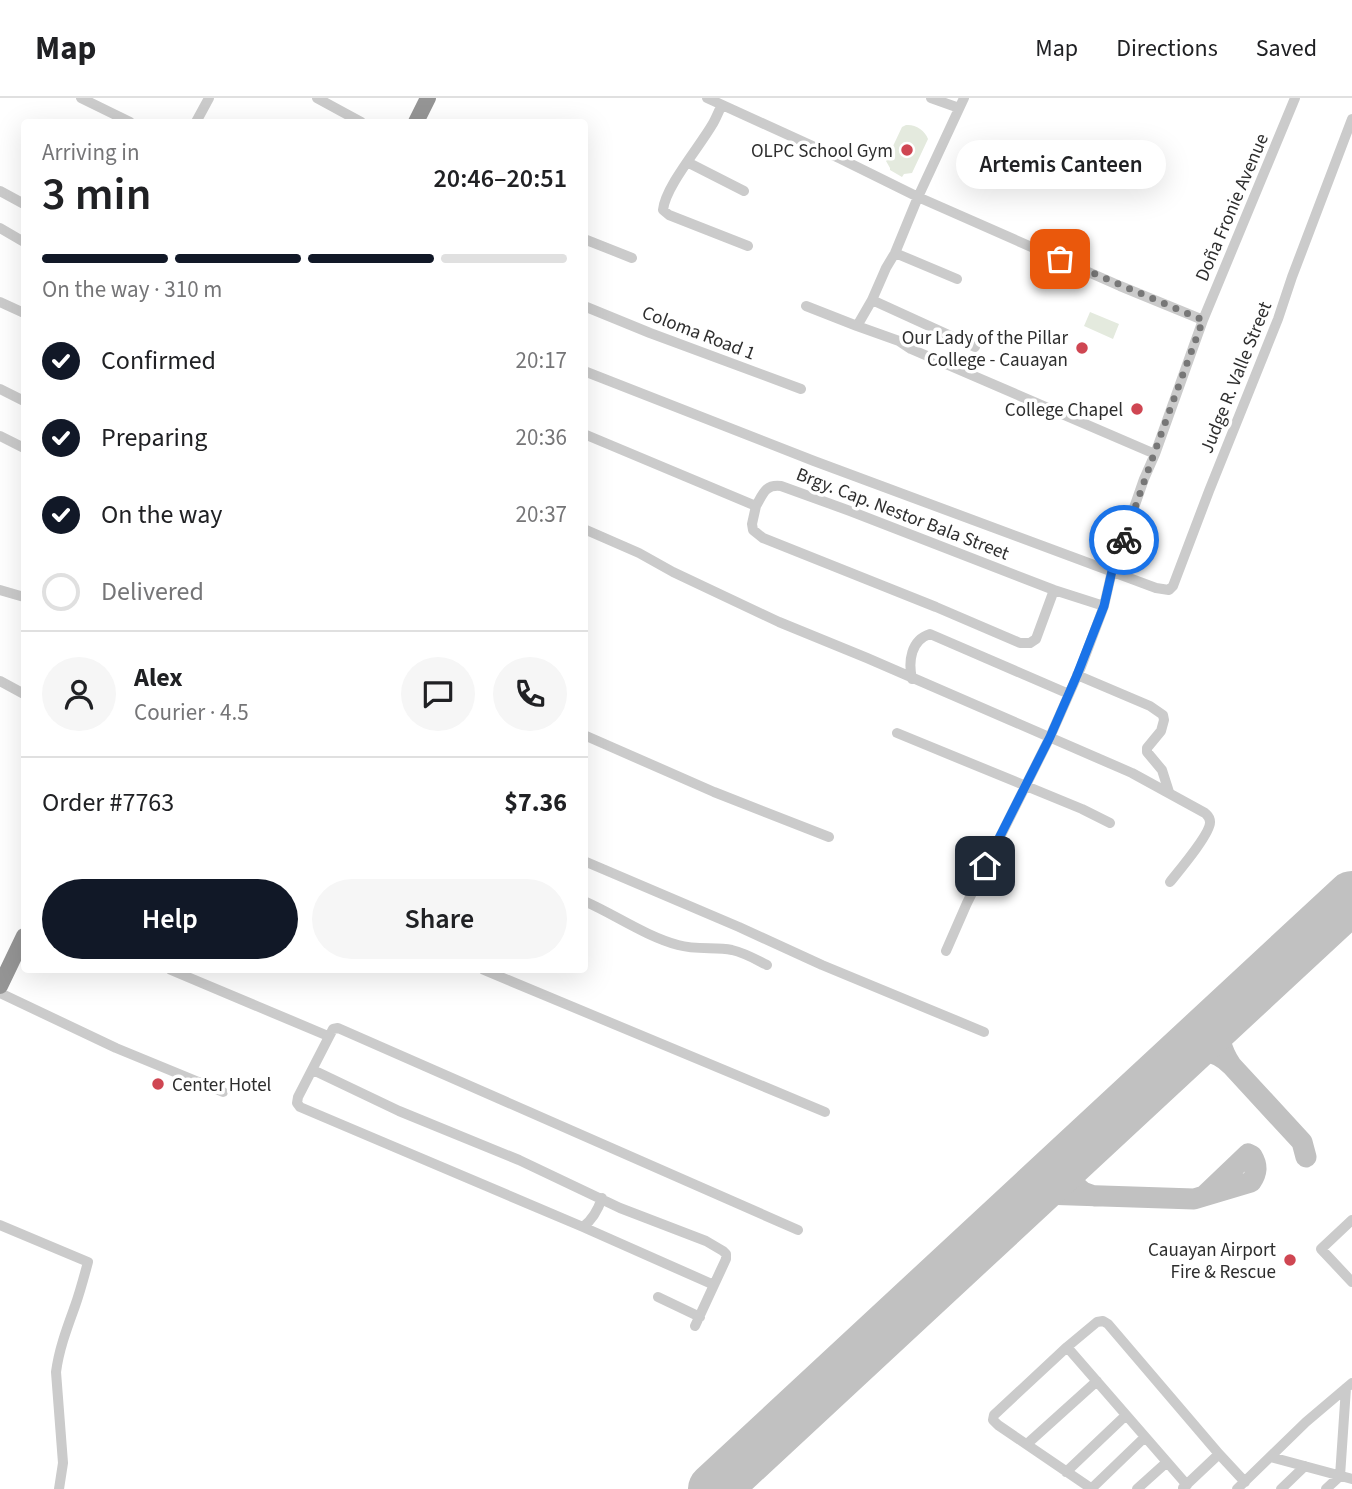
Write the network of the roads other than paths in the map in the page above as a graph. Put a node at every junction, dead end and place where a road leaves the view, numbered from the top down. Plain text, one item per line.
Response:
1 (81, 98) edge
2 (208, 98) edge
3 (317, 98) edge
4 (428, 98) edge
5 (707, 98) edge
6 (738, 98) edge
7 (931, 98) edge
8 (1295, 98) edge
9 (961, 103) edge
10 (727, 108) junction
11 (124, 119) edge
12 (198, 119) edge
13 (356, 119) edge
14 (418, 119) edge
15 (1352, 119) edge
16 (687, 162) junction
17 (0, 191) edge
18 (744, 191) dead end
19 (918, 197) junction
20 (21, 202) edge
21 (0, 228) edge
22 (21, 240) edge
23 (588, 241) edge
24 (748, 246) dead end
25 (895, 253) junction
26 (632, 258) dead end
27 (957, 279) dead end
28 (872, 300) junction
29 (0, 302) edge
30 (806, 306) dead end
31 (588, 308) edge
32 (21, 312) edge
33 (1203, 320) junction
34 (857, 326) junction
35 (975, 347) dead end
36 (588, 373) edge
37 (0, 389) edge
38 (801, 389) dead end
39 (21, 400) edge
40 (0, 436) edge
41 (588, 436) edge
42 (21, 446) edge
43 (1155, 454) junction
44 (756, 506) junction
45 (588, 531) edge
46 (1112, 571) junction
47 (0, 590) edge
48 (1054, 590) junction
49 (21, 596) edge
50 (1104, 606) junction
51 (1077, 675) junction
52 (912, 678) junction
53 (0, 681) edge
54 (21, 692) edge
55 (1069, 694) junction
56 (897, 733) dead end
57 (588, 737) edge
58 (1050, 737) junction
59 (1025, 786) junction
60 (1169, 792) junction
61 (1110, 822) dead end
62 (829, 837) dead end
63 (588, 863) edge
64 (1170, 882) dead end
65 (588, 903) edge
66 (21, 942) edge
67 (946, 951) dead end
68 (767, 965) dead end
69 (178, 973) edge
70 (491, 973) edge
71 (0, 986) edge
72 (0, 993) edge
73 (984, 1032) dead end
74 (328, 1036) junction
75 (313, 1070) junction
76 (223, 1092) dead end
77 (825, 1112) dead end
78 (602, 1198) junction
79 (1352, 1220) edge
80 (0, 1225) edge
81 (583, 1227) junction
82 (798, 1230) dead end
83 (1352, 1282) edge
84 (714, 1285) junction
85 (658, 1297) dead end
86 (1067, 1347) junction
87 (1097, 1381) junction
88 (1349, 1386) edge
89 (1126, 1415) junction
90 (1145, 1437) junction
91 (1027, 1444) junction
92 (1219, 1454) junction
93 (1271, 1457) junction
94 (1167, 1462) junction
95 (1305, 1466) junction
96 (1066, 1472) junction
97 (1346, 1478) edge
98 (1241, 1485) edge
99 (1185, 1487) edge
100 (59, 1489) edge
101 (1091, 1489) edge
102 (1137, 1489) edge
103 (1281, 1489) edge
104 (1326, 1489) edge
105 (1340, 1489) edge

1 - 11 street
2 - 12 street
3 - 13 street
4 - 14 highway
5 - 10 street
6 - 10 street
7 - 9 street
8 - 33 street, Doña Fronie Avenue
9 - 19 street
10 - 16 street
10 - 19 street
15 - 46 street, Judge R. Valle Street
16 - 18 street
16 - 24 street
17 - 20 street
19 - 25 street
19 - 33 street
21 - 22 street
23 - 26 street
25 - 27 street
25 - 28 street
28 - 34 street
28 - 35 street
29 - 32 street
30 - 34 street
31 - 38 street, Coloma Road 1
33 - 43 street, Doña Fronie Avenue
34 - 43 street
36 - 46 street, Judge R. Valle Street
37 - 39 street
40 - 42 street
41 - 44 street
43 - 46 street, Doña Fronie Avenue
44 - 48 street, Brgy. Cap. Nestor Bala Street
44 - 48 street
45 - 52 street
46 - 50 street, Doña Fronie Avenue
47 - 49 street
48 - 50 street, Brgy. Cap. Nestor Bala Street
50 - 51 street, Doña Fronie Avenue
51 - 55 street, Doña Fronie Avenue
51 - 60 street
52 - 55 street
52 - 58 street
53 - 54 street
55 - 58 street, Doña Fronie Avenue
56 - 59 street
57 - 62 street
58 - 59 street, Doña Fronie Avenue
58 - 60 street
59 - 61 street
59 - 67 street, Doña Fronie Avenue
60 - 64 street
63 - 73 street
65 - 68 street
66 - 71 highway
69 - 74 street
70 - 77 street
72 - 76 street
74 - 75 street
74 - 82 street
75 - 78 street
75 - 81 street
78 - 81 street
78 - 84 street
79 - 83 street
80 - 100 street
81 - 84 street
84 - 85 street
86 - 87 street
86 - 91 street
86 - 92 street
87 - 89 street
87 - 91 street
88 - 93 street
88 - 97 street
89 - 90 street
89 - 96 street
90 - 94 street
90 - 101 street
91 - 96 street
92 - 98 street
92 - 99 street
93 - 95 street
93 - 98 street
94 - 99 street
94 - 102 street
95 - 97 street
95 - 103 street
96 - 101 street
97 - 104 street
97 - 105 street

